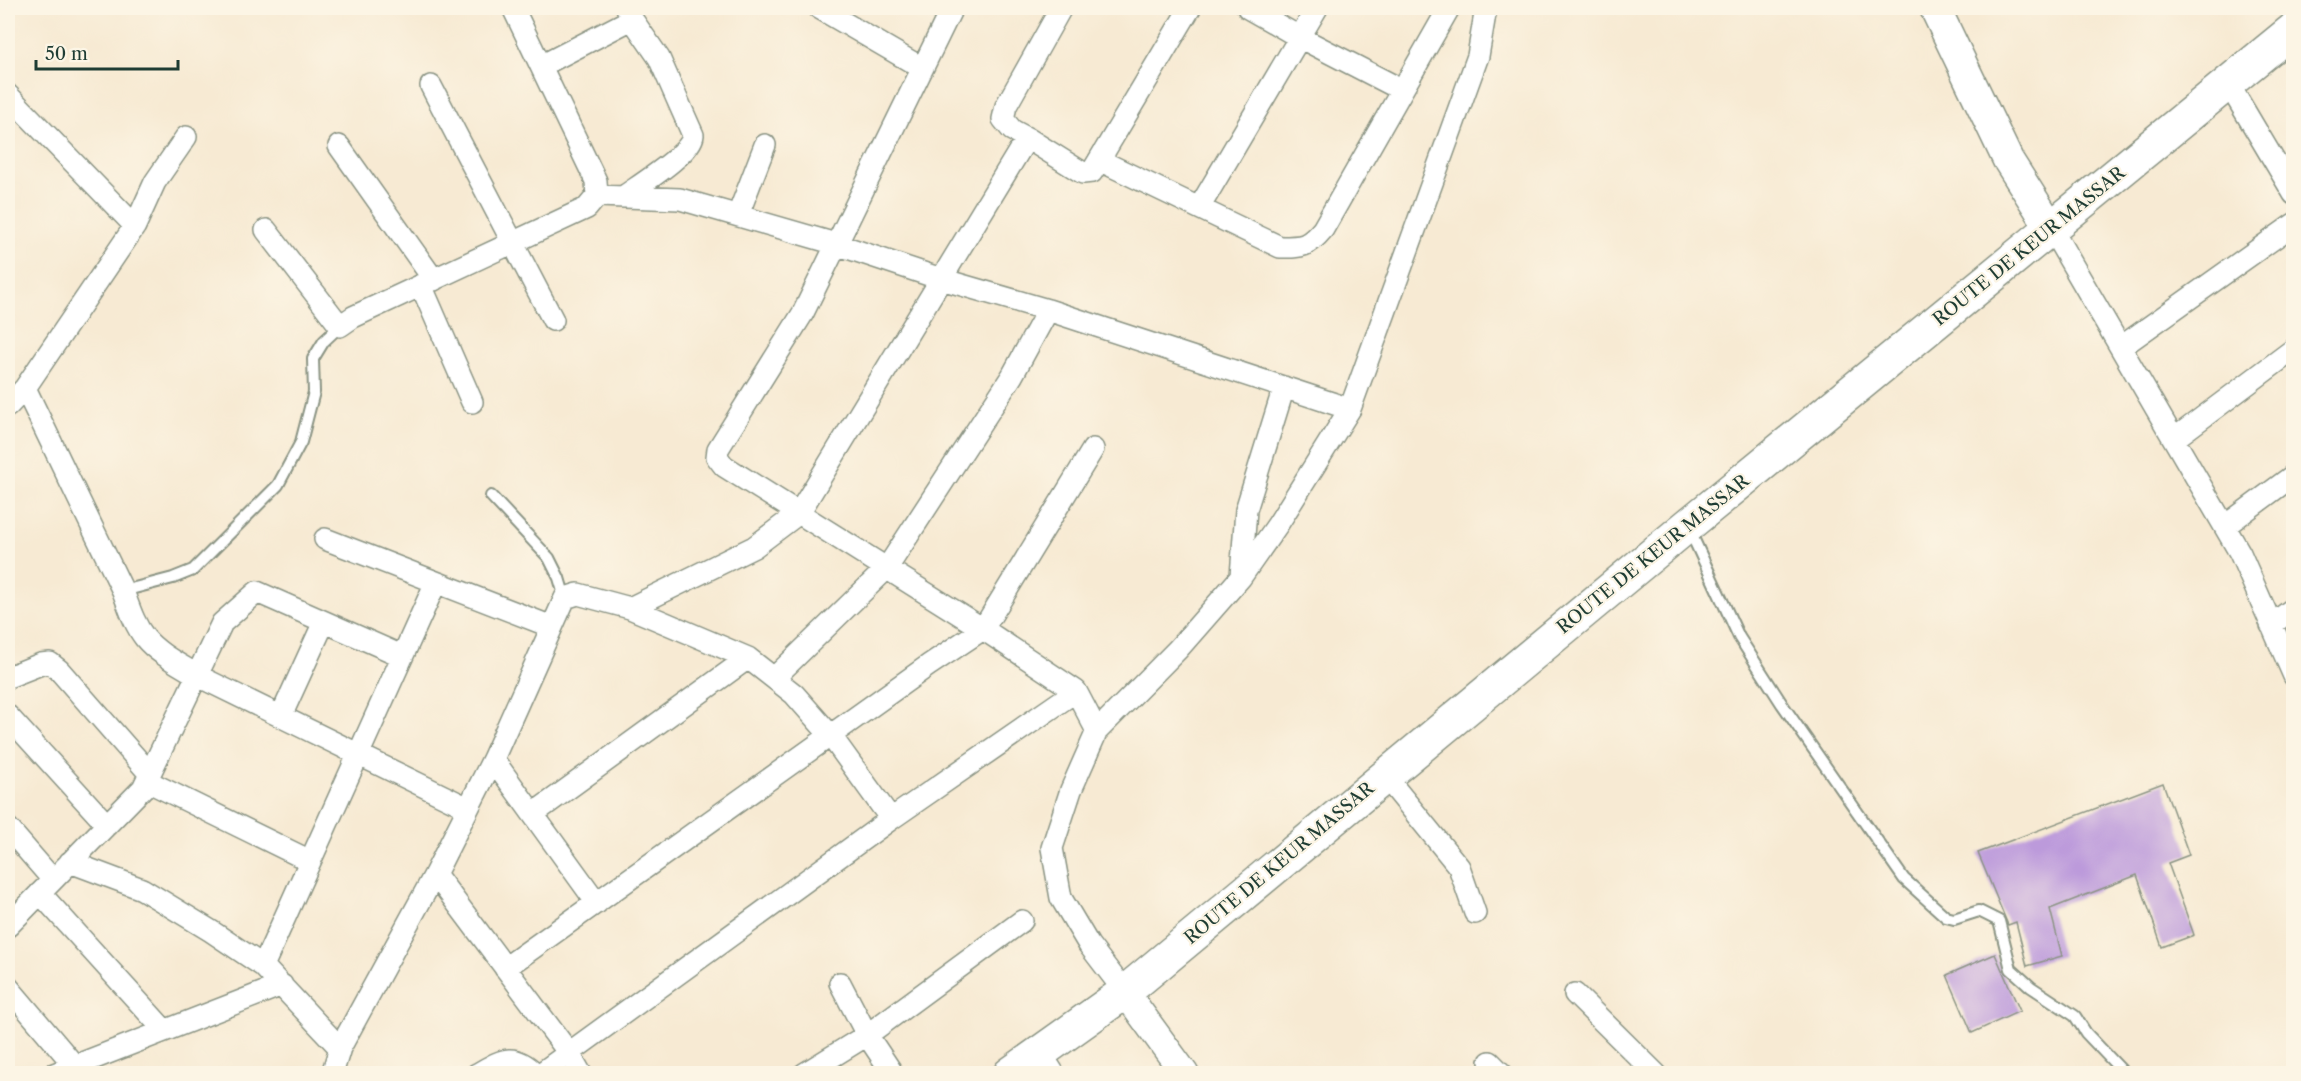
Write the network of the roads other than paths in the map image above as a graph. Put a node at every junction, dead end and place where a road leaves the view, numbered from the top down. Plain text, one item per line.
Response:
1 (513, 8) edge
2 (819, 8) edge
3 (952, 8) edge
4 (1061, 8) edge
5 (1190, 8) edge
6 (1248, 8) edge
7 (1317, 8) edge
8 (1449, 8) edge
9 (1486, 8) edge
10 (1935, 8) edge
11 (630, 13) edge
12 (2294, 29) edge
13 (1299, 37) junction
14 (541, 66) junction
15 (922, 68) junction
16 (2228, 83) junction
17 (431, 86) dead end
18 (1402, 90) junction
19 (8, 95) edge
20 (186, 137) dead end
21 (1027, 138) junction
22 (765, 145) dead end
23 (339, 146) dead end
24 (1099, 160) junction
25 (2294, 194) edge
26 (597, 196) junction
27 (623, 197) junction
28 (1199, 208) junction
29 (738, 215) junction
30 (2294, 224) edge
31 (135, 226) junction
32 (2051, 228) junction
33 (266, 230) dead end
34 (513, 243) junction
35 (836, 244) junction
36 (941, 279) junction
37 (428, 283) junction
38 (1048, 310) junction
39 (553, 320) dead end
40 (340, 326) junction
41 (2121, 348) junction
42 (2294, 349) edge
43 (1284, 387) junction
44 (25, 388) junction
45 (472, 402) dead end
46 (8, 406) edge
47 (1350, 409) junction
48 (2174, 439) junction
49 (1093, 449) dead end
50 (2294, 475) edge
51 (491, 496) dead end
52 (799, 513) junction
53 (1687, 526) junction
54 (2225, 526) junction
55 (325, 539) dead end
56 (887, 568) junction
57 (1241, 577) junction
58 (436, 582) junction
59 (123, 591) junction
60 (565, 598) junction
61 (630, 608) junction
62 (2294, 608) edge
63 (324, 622) junction
64 (2271, 625) junction
65 (552, 627) junction
66 (983, 629) junction
67 (402, 656) junction
68 (748, 658) junction
69 (198, 676) junction
70 (2294, 676) edge
71 (8, 677) edge
72 (774, 678) junction
73 (1076, 691) junction
74 (8, 716) edge
75 (281, 716) junction
76 (1097, 731) junction
77 (831, 736) junction
78 (358, 754) junction
79 (493, 759) junction
80 (1385, 776) junction
81 (149, 777) junction
82 (468, 808) junction
83 (533, 814) junction
84 (891, 819) junction
85 (107, 825) junction
86 (8, 828) edge
87 (310, 861) junction
88 (70, 862) junction
89 (435, 874) junction
90 (46, 886) junction
91 (597, 903) junction
92 (1475, 913) dead end
93 (1022, 921) dead end
94 (8, 926) edge
95 (263, 966) junction
96 (506, 968) junction
97 (840, 983) dead end
98 (282, 985) junction
99 (8, 987) edge
100 (1125, 992) junction
101 (1575, 994) dead end
102 (14, 1006) edge
103 (164, 1030) junction
104 (867, 1035) junction
105 (340, 1048) junction
106 (569, 1053) junction
107 (1047, 1063) edge
108 (76, 1070) edge
109 (54, 1074) edge
110 (332, 1074) edge
111 (477, 1074) edge
112 (538, 1074) edge
113 (581, 1074) edge
114 (804, 1074) edge
115 (893, 1074) edge
116 (1010, 1074) edge
117 (1185, 1074) edge
118 (1656, 1074) edge
119 (2125, 1074) edge

1 - 14 street
2 - 15 street
3 - 15 street
4 - 21 street
5 - 24 street
6 - 13 street
7 - 13 street
8 - 18 street
9 - 47 street
10 - 32 main road
11 - 14 street
11 - 27 street
12 - 16 main road, ROUTE DE KEUR MASSAR
13 - 18 street
13 - 28 street
14 - 26 street
15 - 35 street
16 - 25 street
16 - 32 main road, ROUTE DE KEUR MASSAR
17 - 34 street
18 - 28 street
19 - 31 street
20 - 31 street
21 - 24 street
21 - 36 street
22 - 29 street
23 - 37 street
24 - 28 street
26 - 27 street
26 - 34 street
27 - 29 street
29 - 35 street
30 - 41 street
31 - 44 street
32 - 41 street
32 - 53 main road, ROUTE DE KEUR MASSAR
33 - 40 street
34 - 37 street
34 - 39 street
35 - 36 street
35 - 52 street
36 - 38 street
36 - 52 street
37 - 40 street
37 - 45 street
38 - 43 street
38 - 56 street
40 - 59 lane
41 - 48 street
42 - 48 street
43 - 47 street
43 - 57 street
44 - 46 street
44 - 59 street
47 - 57 street
48 - 54 street
49 - 66 street
50 - 54 street
51 - 60 lane
52 - 56 street
52 - 61 street
53 - 80 main road, ROUTE DE KEUR MASSAR
53 - 119 lane
54 - 64 street
55 - 58 street
56 - 66 street
56 - 72 street
57 - 76 street
58 - 65 street
58 - 67 street
59 - 69 street
60 - 61 street
60 - 65 street
61 - 68 street
62 - 64 street
63 - 67 street
63 - 69 street
63 - 75 street
64 - 70 street
65 - 79 street
66 - 73 street
66 - 77 street
67 - 78 street
68 - 72 street
68 - 83 street
69 - 75 street
69 - 81 street
71 - 81 street
72 - 77 street
73 - 76 street
73 - 84 street
74 - 85 street
75 - 78 street
76 - 100 street
77 - 84 street
77 - 91 street
78 - 82 street
78 - 87 street
79 - 82 street
79 - 83 street
80 - 92 street
80 - 100 main road, ROUTE DE KEUR MASSAR
81 - 85 street
81 - 87 street
82 - 89 street
83 - 91 street
84 - 106 street
85 - 88 street
86 - 90 street
87 - 95 street
88 - 90 street
88 - 95 street
89 - 96 street
89 - 105 street
90 - 94 street
90 - 103 street
91 - 96 street
93 - 104 street
95 - 98 street
96 - 106 street
97 - 104 street
98 - 103 street
98 - 105 street
99 - 102 street
100 - 107 main road, ROUTE DE KEUR MASSAR
100 - 117 street
101 - 118 street
102 - 108 street
103 - 108 street
104 - 114 street
104 - 115 street
105 - 110 street
106 - 112 street
106 - 113 street
107 - 116 main road, ROUTE DE KEUR MASSAR
108 - 109 street
111 - 112 street

